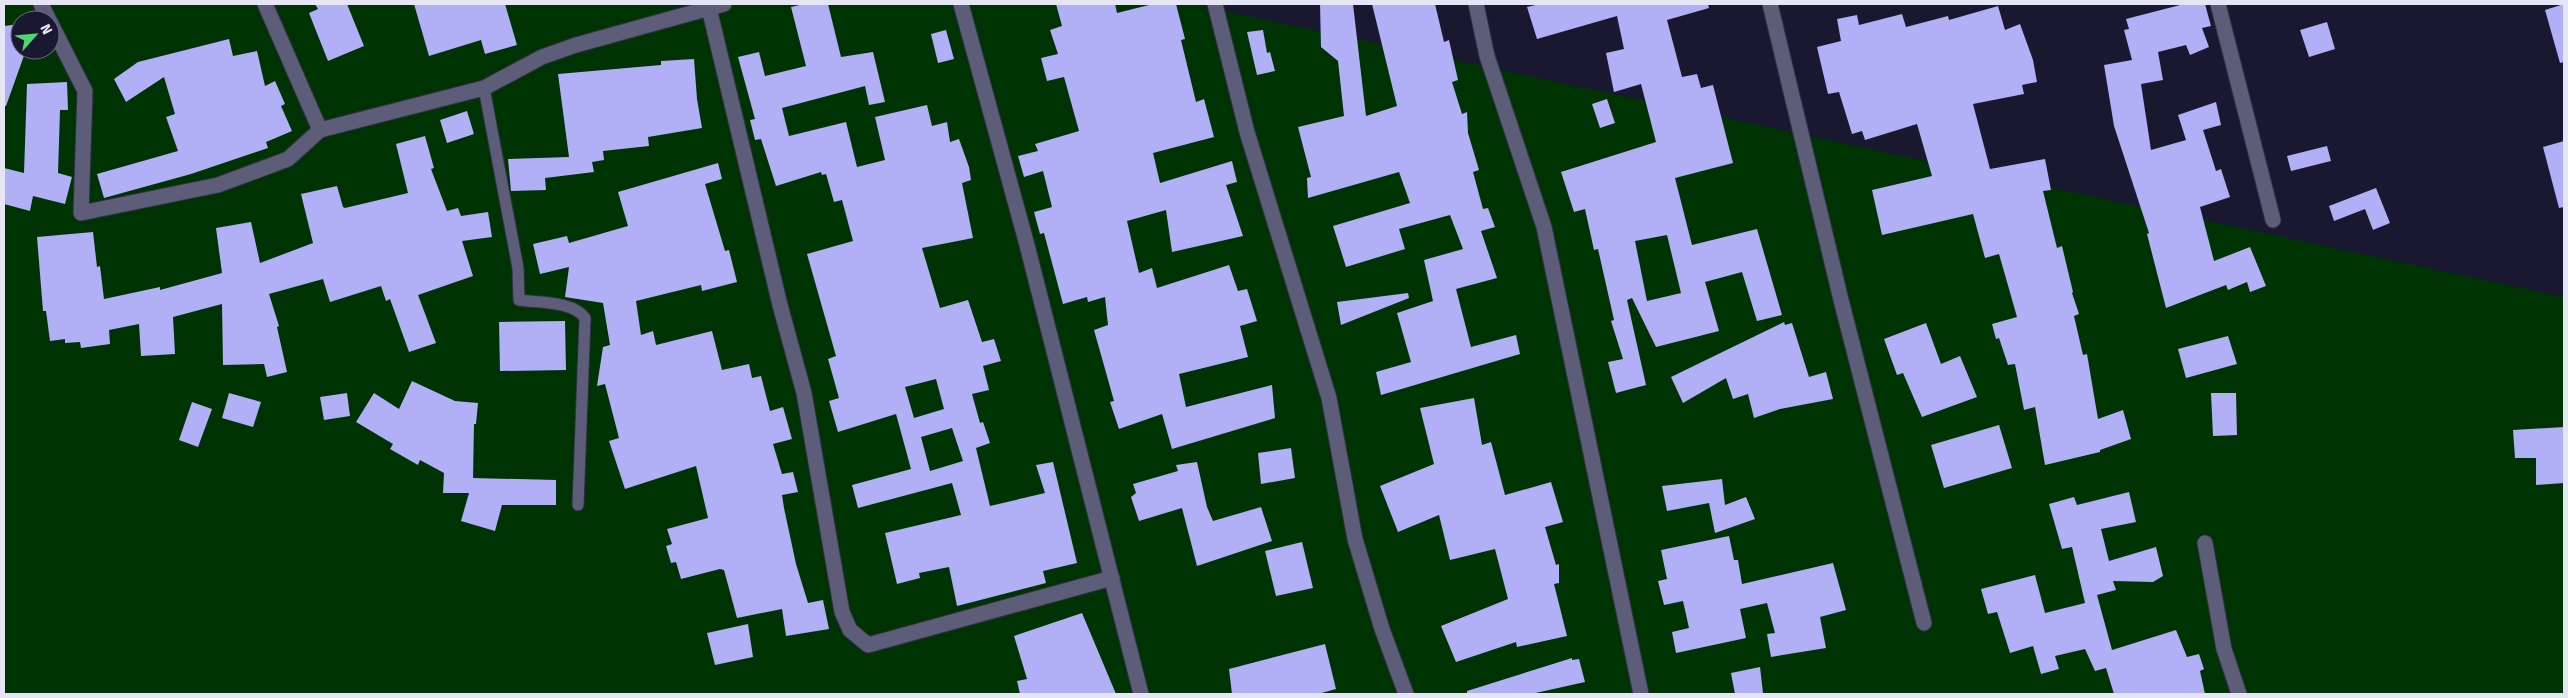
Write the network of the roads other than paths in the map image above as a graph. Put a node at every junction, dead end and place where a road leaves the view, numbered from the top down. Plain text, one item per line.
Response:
1 (265, 4) edge
2 (961, 4) edge
3 (1216, 4) edge
4 (1476, 4) edge
5 (1770, 4) edge
6 (2218, 4) edge
7 (716, 6) edge
8 (60, 42) edge
9 (484, 88) junction
10 (320, 130) junction
11 (2273, 220) dead end
12 (578, 505) dead end
13 (2205, 544) dead end
14 (1112, 578) junction
15 (1924, 623) dead end
16 (1141, 694) edge
17 (1406, 694) edge
18 (1641, 694) edge
19 (2239, 694) edge

1 - 10 street
2 - 14 street
3 - 17 street
4 - 18 street
5 - 15 street
6 - 11 street
7 - 9 street
7 - 14 street
8 - 10 street
9 - 10 street
9 - 12 lane
13 - 19 street
14 - 16 street

